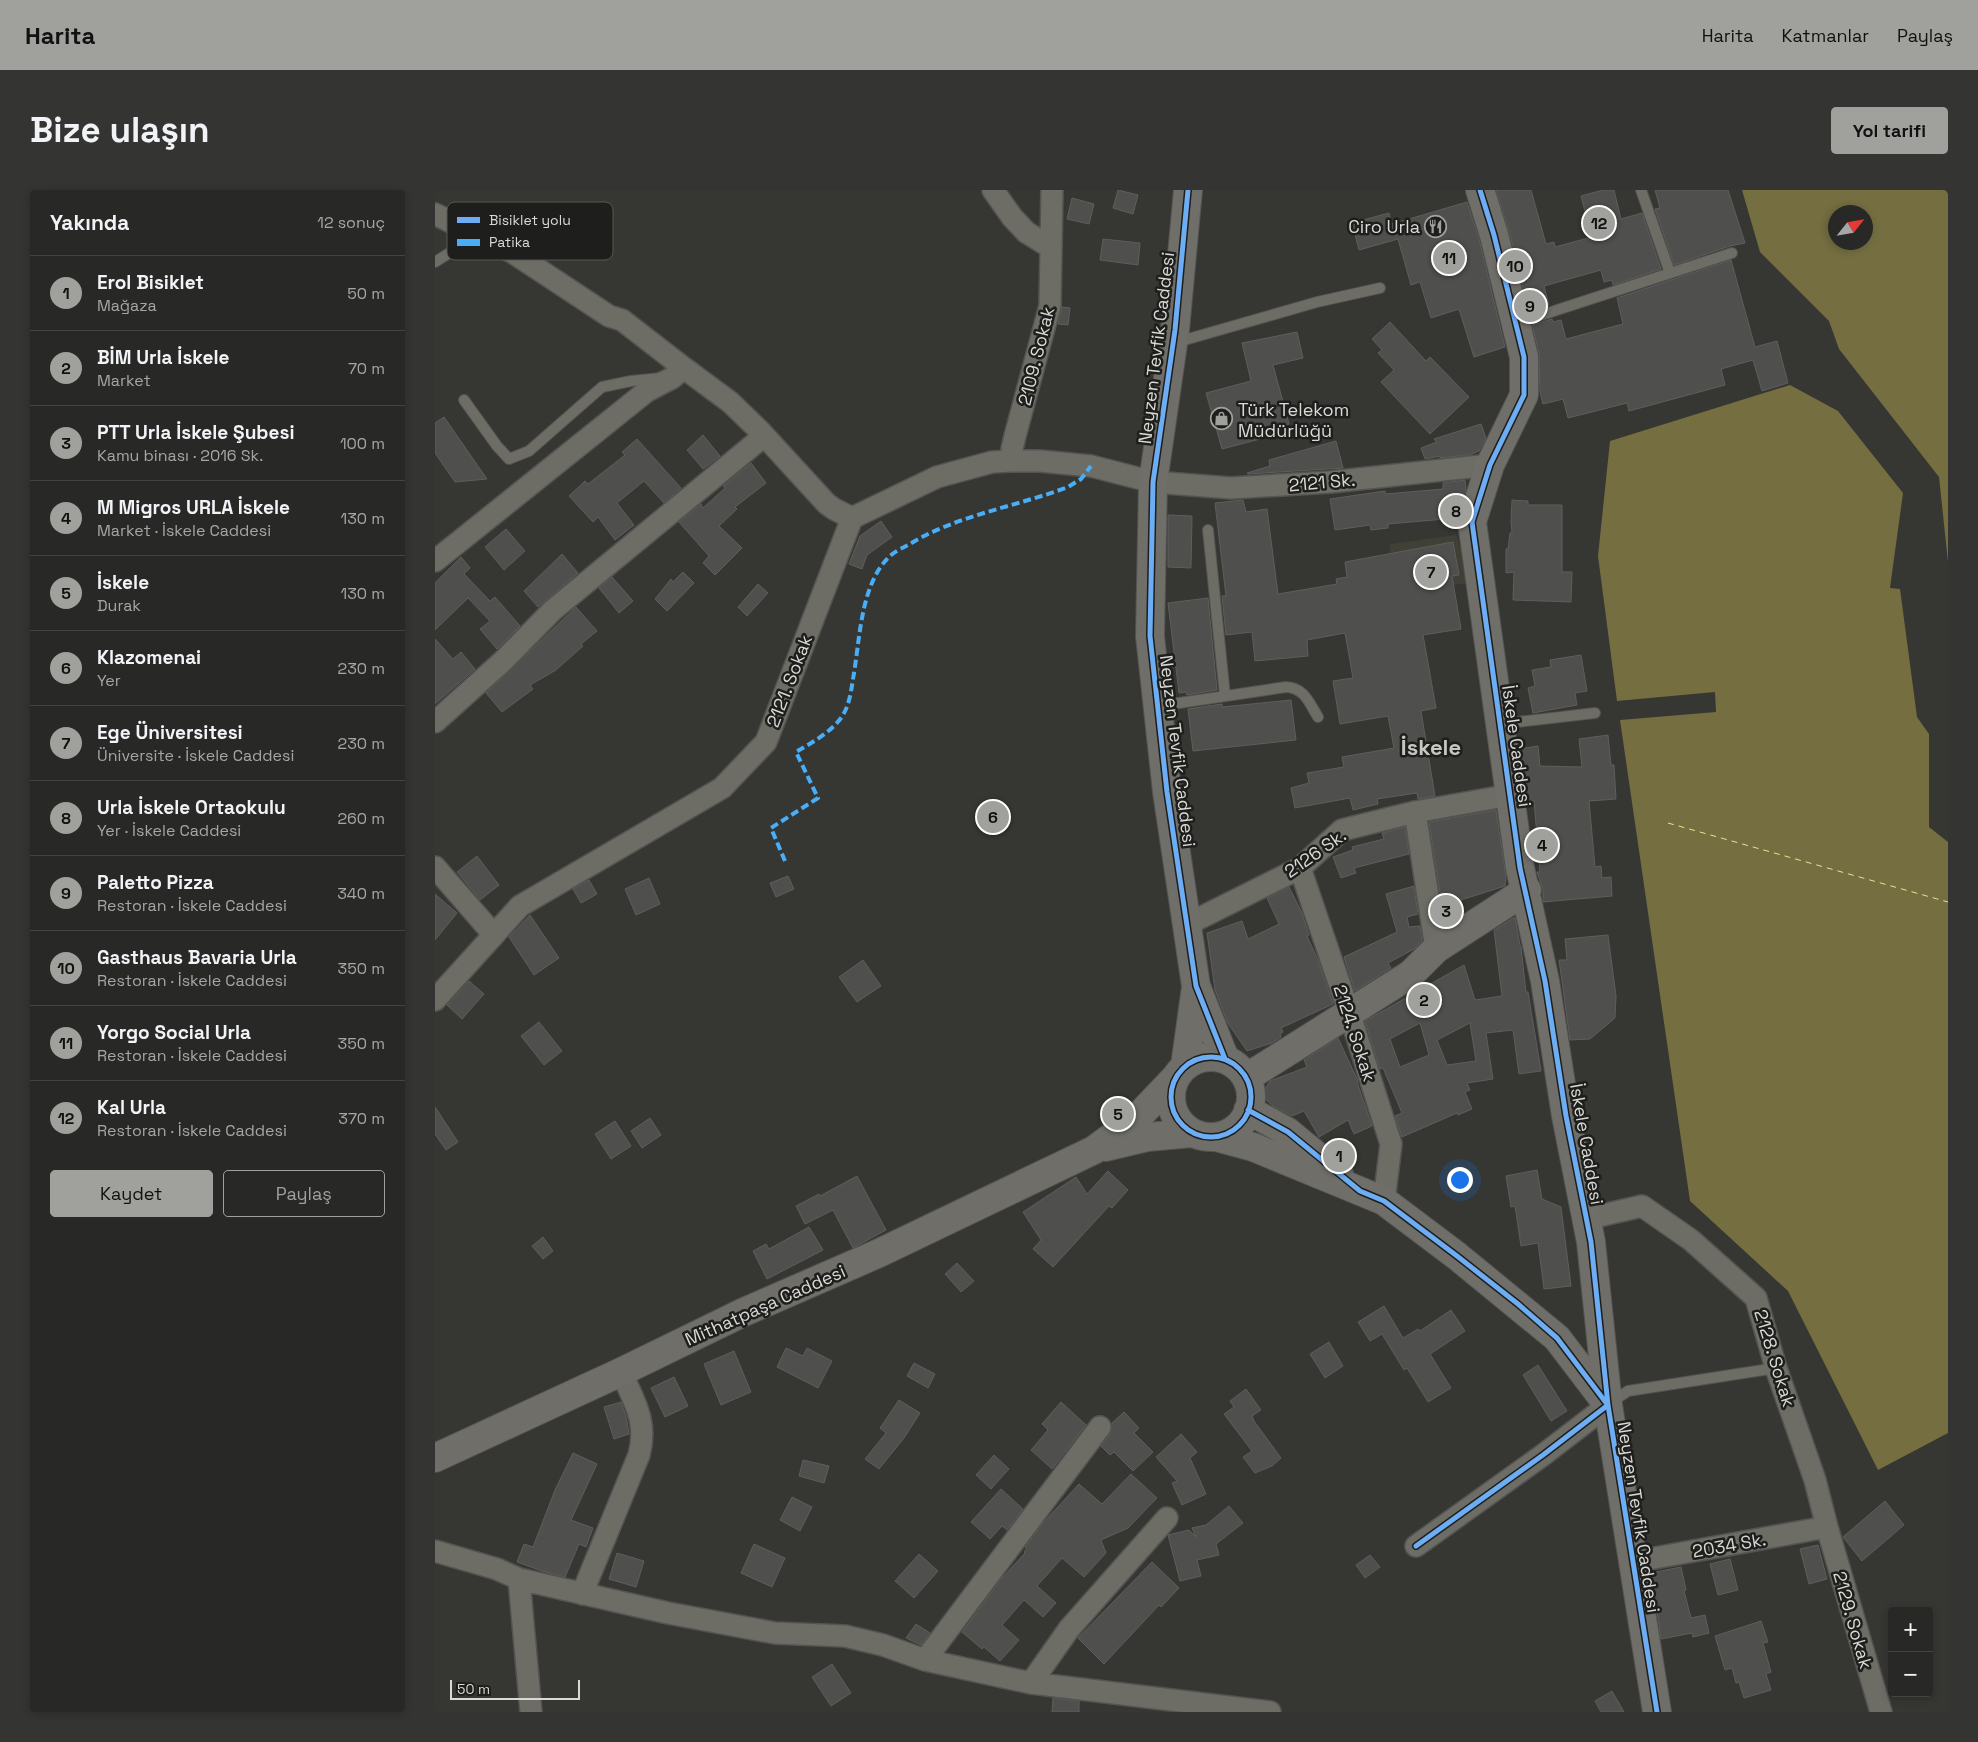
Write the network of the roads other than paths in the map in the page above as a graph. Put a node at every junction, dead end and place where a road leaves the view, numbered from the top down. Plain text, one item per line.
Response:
1 (993, 190) edge
2 (1052, 190) edge
3 (1188, 190) edge
4 (1480, 190) edge
5 (1641, 190) edge
6 (435, 214) edge
7 (447, 221) edge
8 (1050, 247) junction
9 (1732, 253) dead end
10 (447, 254) edge
11 (524, 260) edge
12 (435, 262) edge
13 (1670, 274) junction
14 (1380, 288) dead end
15 (1516, 323) junction
16 (1173, 343) junction
17 (678, 373) junction
18 (465, 400) dead end
19 (764, 436) junction
20 (1012, 460) junction
21 (1490, 465) junction
22 (1153, 482) junction
23 (852, 518) junction
24 (1208, 530) dead end
25 (435, 561) edge
26 (1225, 696) junction
27 (1158, 706) junction
28 (1595, 713) dead end
29 (1318, 718) dead end
30 (435, 722) edge
31 (1500, 725) junction
32 (1510, 795) junction
33 (1415, 812) junction
34 (435, 867) edge
35 (1300, 868) junction
36 (1527, 890) junction
37 (1188, 924) junction
38 (494, 935) junction
39 (1435, 949) junction
40 (1196, 986) junction
41 (435, 1000) edge
42 (1349, 1012) junction
43 (1225, 1059) junction
44 (1180, 1071) junction
45 (1246, 1078) junction
46 (1249, 1110) junction
47 (1204, 1135) junction
48 (1094, 1150) junction
49 (1372, 1196) junction
50 (1587, 1219) junction
51 (1776, 1368) junction
52 (621, 1372) junction
53 (1608, 1405) junction
54 (1100, 1427) dead end
55 (435, 1458) edge
56 (1167, 1518) dead end
57 (1827, 1527) junction
58 (1417, 1546) dead end
59 (435, 1551) edge
60 (1632, 1562) junction
61 (519, 1579) junction
62 (582, 1594) junction
63 (925, 1660) junction
64 (1031, 1682) junction
65 (531, 1712) edge
66 (1270, 1712) edge
67 (1657, 1712) edge
68 (1881, 1712) edge

1 - 8 street
2 - 8 street, 2109. Sokak
3 - 16 street, Neyzen Tevfik Caddesi
4 - 15 street, İskele Caddesi
5 - 13 lane
6 - 7 street
8 - 20 street, 2109. Sokak
9 - 13 lane
10 - 12 lane
11 - 17 street
13 - 15 lane
14 - 16 lane
15 - 21 street, İskele Caddesi
16 - 22 street, Neyzen Tevfik Caddesi
17 - 18 lane
17 - 19 street
17 - 25 street
19 - 23 street
19 - 30 street
20 - 22 street
20 - 23 street
21 - 22 street, 2121 Sk.
21 - 31 street, İskele Caddesi
22 - 27 street, Neyzen Tevfik Caddesi
23 - 38 street, 2121. Sokak
24 - 26 lane
26 - 27 lane
26 - 29 lane
27 - 37 street, Neyzen Tevfik Caddesi
28 - 31 lane
31 - 32 street, İskele Caddesi
32 - 33 street, 2126 Sk.
32 - 36 street, İskele Caddesi
33 - 35 street, 2126 Sk.
33 - 39 street
34 - 38 street
35 - 37 street, 2126 Sk.
35 - 42 street, 2124. Sokak
36 - 39 street
36 - 50 street, İskele Caddesi
37 - 40 street, Neyzen Tevfik Caddesi
38 - 41 street, 2121. Sokak
39 - 42 street
40 - 43 street
40 - 44 street
42 - 45 street
42 - 49 street, 2124. Sokak
43 - 44 street
43 - 45 street
44 - 47 street
44 - 48 street
45 - 46 street
46 - 47 street
46 - 49 street, Neyzen Tevfik Caddesi
47 - 48 street
47 - 49 street, Neyzen Tevfik Caddesi
48 - 52 street, Mithatpaşa Caddesi
49 - 53 street, Neyzen Tevfik Caddesi
50 - 51 street, 2128. Sokak
50 - 53 street, İskele Caddesi
51 - 53 lane
51 - 57 street, 2128. Sokak
52 - 55 street, Mithatpaşa Caddesi
52 - 62 street
53 - 58 street
53 - 60 street, Neyzen Tevfik Caddesi
54 - 63 street
56 - 64 street
57 - 60 street, 2034 Sk.
57 - 68 street, 2129. Sokak
59 - 61 street
60 - 67 street, Neyzen Tevfik Caddesi
61 - 62 street
61 - 65 street
62 - 63 street
63 - 64 street
64 - 66 street

